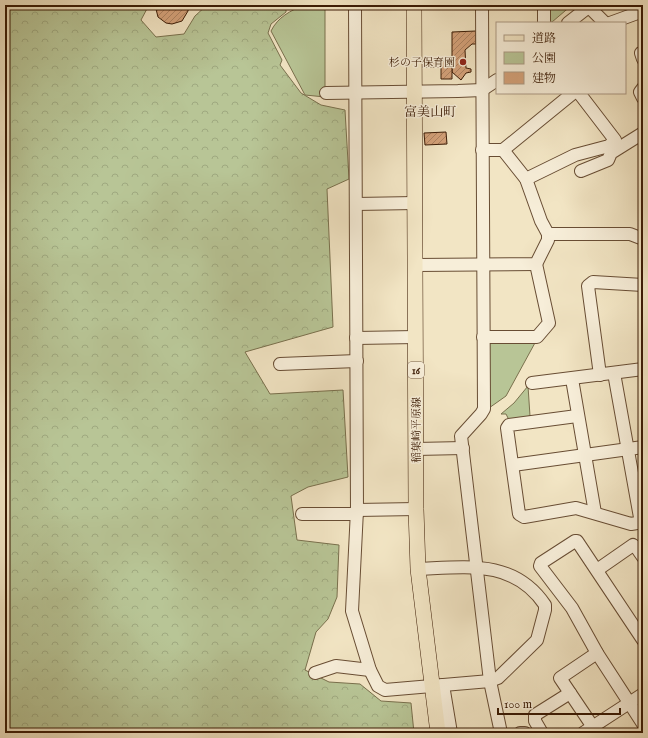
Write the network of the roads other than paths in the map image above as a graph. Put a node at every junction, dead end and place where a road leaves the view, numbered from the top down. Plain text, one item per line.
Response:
1 (355, 5) edge
2 (414, 5) edge
3 (482, 5) edge
4 (544, 5) edge
5 (590, 6) edge
6 (643, 11) edge
7 (544, 22) edge
8 (569, 22) edge
9 (604, 22) edge
10 (613, 22) edge
11 (496, 81) edge
12 (643, 88) edge
13 (482, 90) junction
14 (356, 92) junction
15 (414, 92) junction
16 (326, 93) dead end
17 (572, 94) edge
18 (579, 94) edge
19 (643, 98) edge
20 (643, 133) edge
21 (482, 150) junction
22 (503, 150) junction
23 (581, 171) dead end
24 (526, 179) junction
25 (415, 203) junction
26 (356, 204) junction
27 (548, 234) junction
28 (643, 239) edge
29 (483, 264) junction
30 (536, 264) junction
31 (416, 265) junction
32 (643, 286) edge
33 (416, 337) junction
34 (483, 337) junction
35 (356, 338) junction
36 (357, 361) junction
37 (280, 364) dead end
38 (643, 369) edge
39 (614, 373) junction
40 (600, 375) junction
41 (572, 379) junction
42 (532, 383) dead end
43 (577, 416) junction
44 (643, 447) edge
45 (463, 448) junction
46 (416, 449) junction
47 (628, 449) junction
48 (585, 456) junction
49 (513, 465) junction
50 (416, 509) junction
51 (357, 512) junction
52 (595, 513) junction
53 (302, 514) dead end
54 (642, 522) edge
55 (643, 557) edge
56 (478, 567) junction
57 (418, 569) junction
58 (597, 570) junction
59 (643, 640) edge
60 (598, 653) junction
61 (370, 670) junction
62 (315, 673) dead end
63 (490, 681) junction
64 (437, 686) junction
65 (570, 693) junction
66 (643, 694) edge
67 (630, 703) junction
68 (643, 724) edge
69 (591, 731) edge
70 (438, 733) edge
71 (451, 733) edge
72 (501, 733) edge
73 (520, 733) edge
74 (526, 733) edge
75 (542, 733) edge

1 - 14 street
2 - 15 main road, 稲葉崎平原線 / 16
3 - 13 street
4 - 7 street
5 - 8 street
5 - 9 street
6 - 10 street
11 - 13 street
12 - 19 street
13 - 15 street
13 - 21 street
14 - 15 street
14 - 16 street
14 - 26 street
15 - 25 main road, 稲葉崎平原線 / 16
17 - 22 street
18 - 24 street
20 - 23 street
21 - 22 street
21 - 29 street
22 - 24 street
24 - 27 street
25 - 26 street
25 - 31 main road, 稲葉崎平原線 / 16
26 - 35 street
27 - 28 street
27 - 30 street
29 - 30 street
29 - 31 street
29 - 34 street
30 - 34 street
31 - 33 main road, 稲葉崎平原線 / 16
32 - 40 street
33 - 35 street
33 - 46 main road, 稲葉崎平原線 / 16
34 - 45 street
35 - 36 street
36 - 37 street
36 - 51 street
38 - 39 street
39 - 40 street
39 - 47 street
40 - 41 street
41 - 42 street
41 - 43 street
43 - 48 street
43 - 49 street
44 - 47 street
45 - 46 street
45 - 56 street
46 - 50 main road, 稲葉崎平原線 / 16
47 - 48 street
47 - 54 street
48 - 49 street
48 - 52 street
49 - 52 street
50 - 51 street
50 - 57 main road, 稲葉崎平原線 / 16
51 - 53 street
51 - 61 street
52 - 54 street
55 - 58 street
56 - 57 street
56 - 63 street
56 - 63 street
57 - 64 main road, 稲葉崎平原線 / 16
58 - 59 street
58 - 60 street
60 - 65 street
60 - 67 street
61 - 62 street
61 - 64 street
63 - 64 street
63 - 72 street
64 - 70 main road, 稲葉崎平原線 / 16
64 - 71 street
65 - 69 street
65 - 75 street
66 - 67 street
67 - 68 street
67 - 69 street
73 - 74 street

